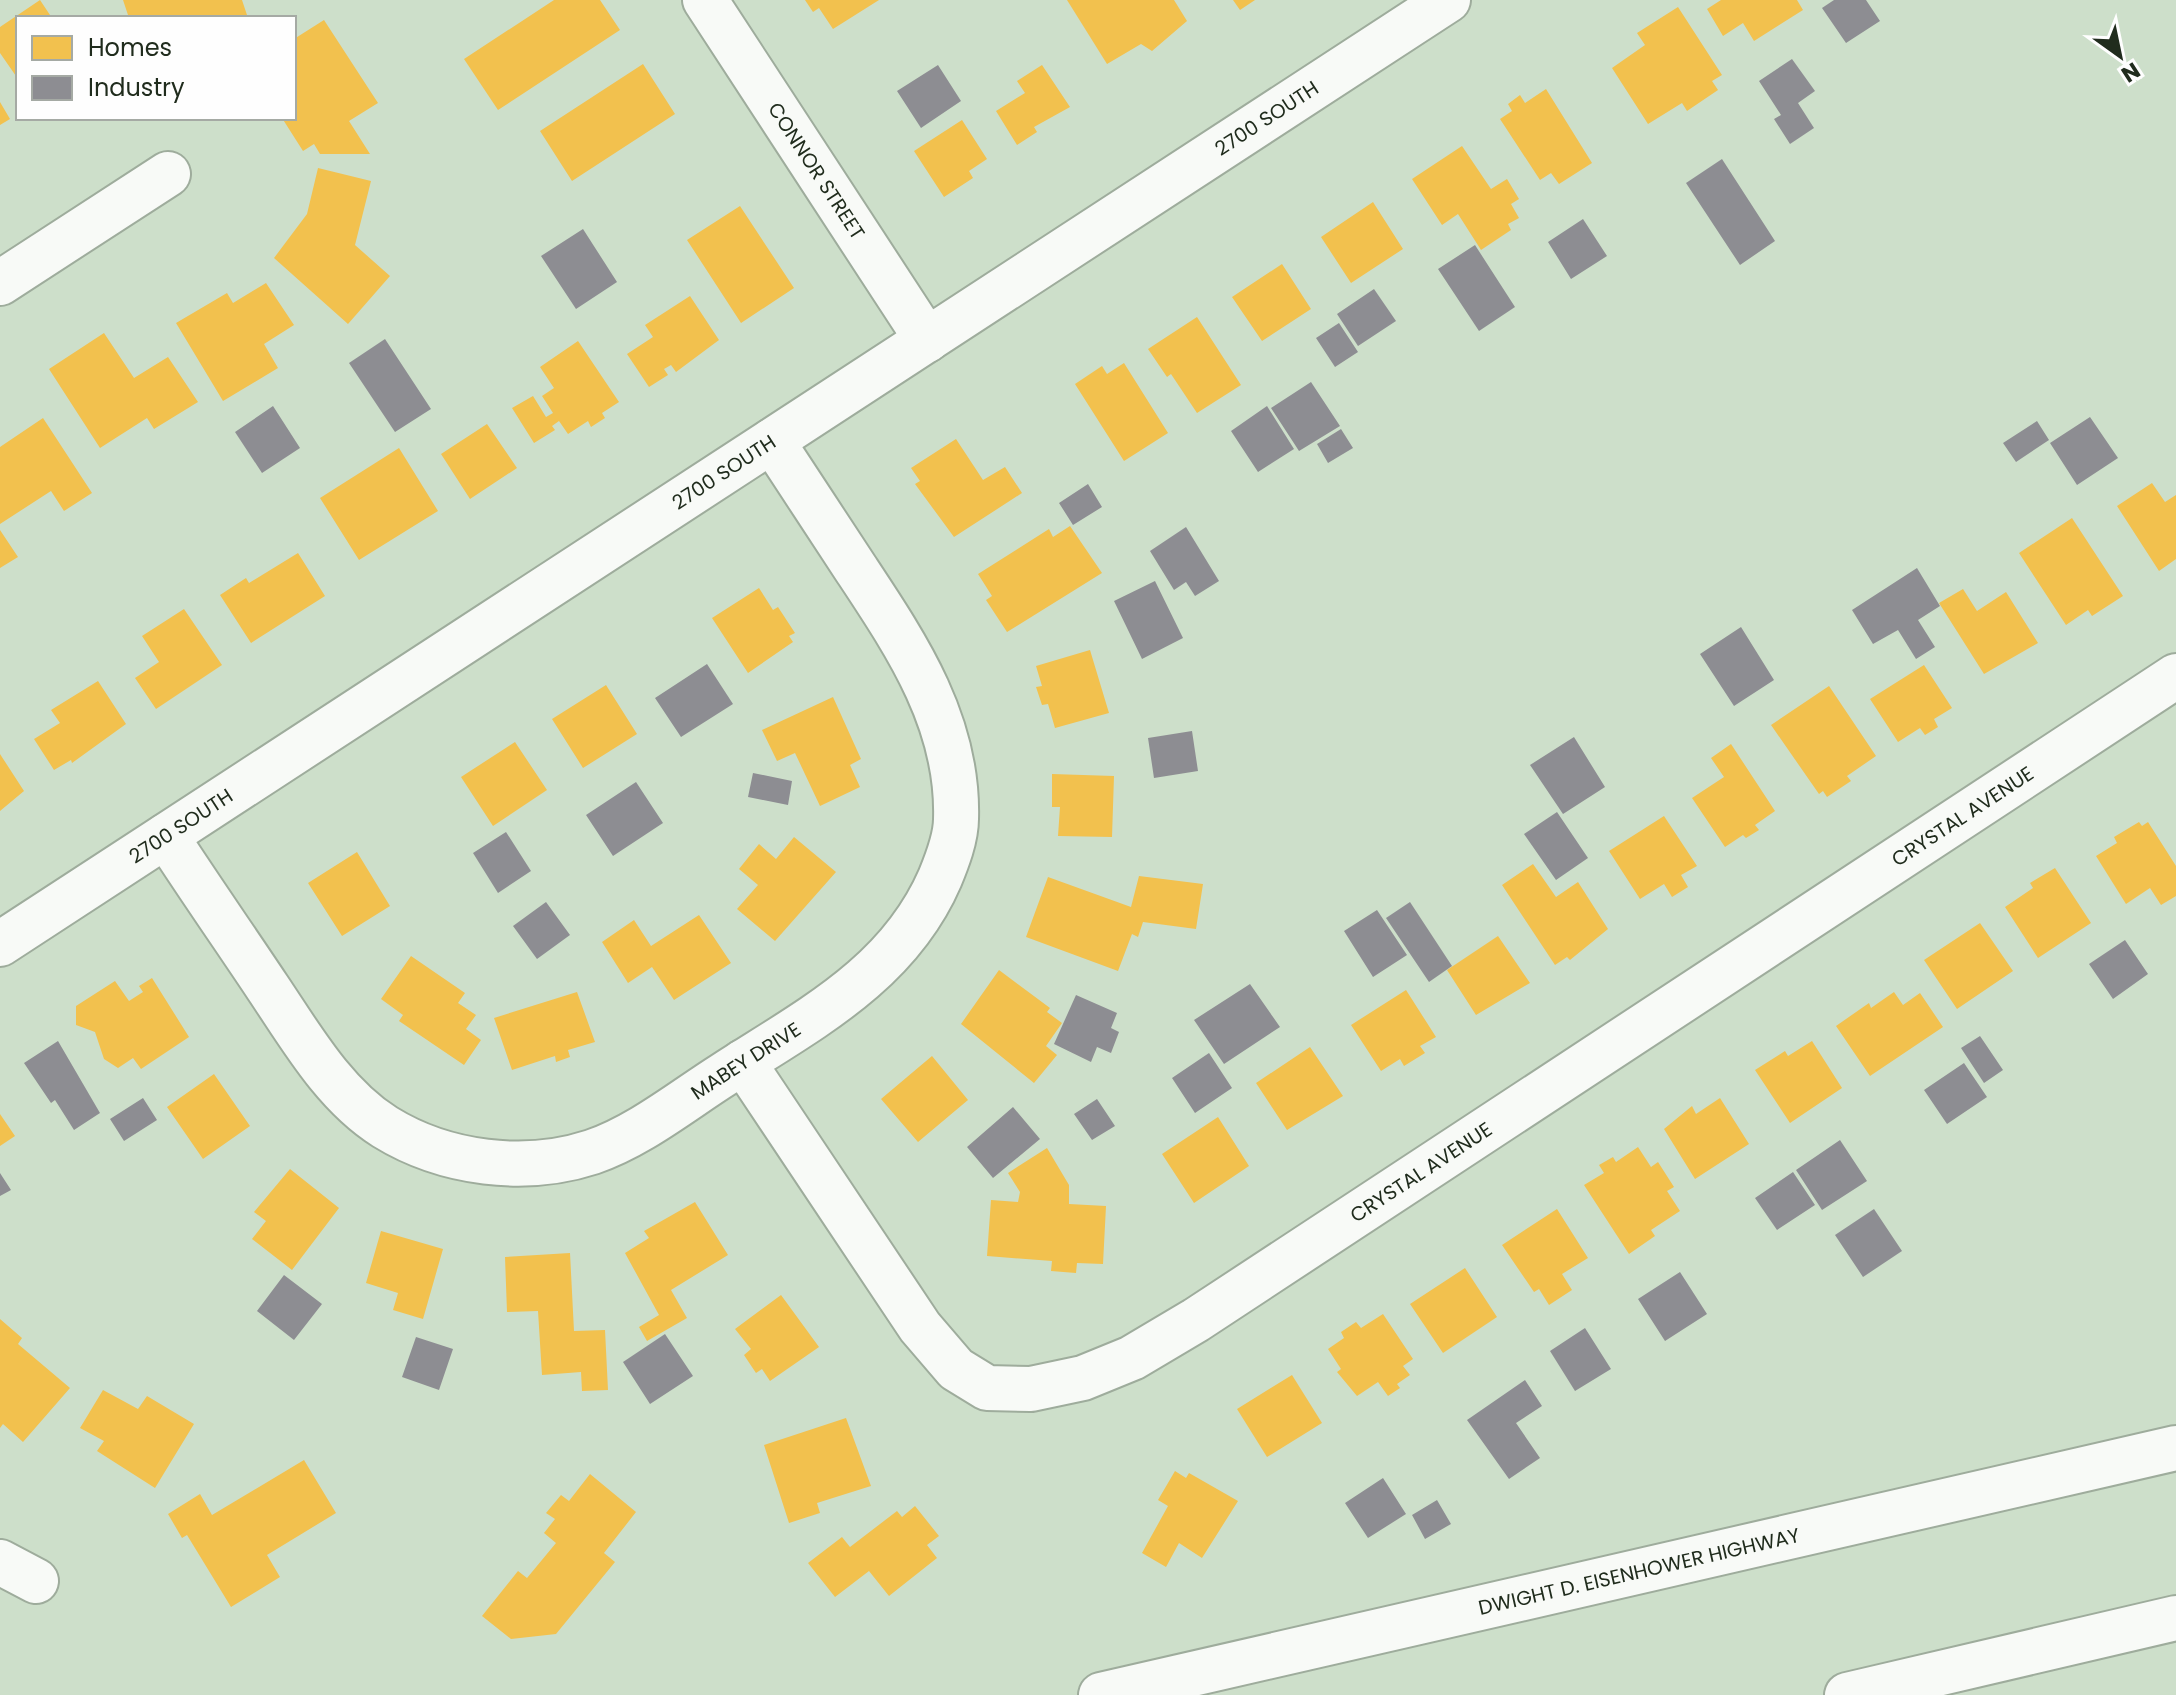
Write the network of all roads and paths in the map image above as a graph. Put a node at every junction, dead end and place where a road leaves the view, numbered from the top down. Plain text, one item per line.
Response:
1 (705, 0) edge
2 (1448, 0) edge
3 (168, 174) dead end
4 (0, 283) edge
5 (927, 340) junction
6 (772, 441) junction
7 (2176, 676) edge
8 (166, 836) junction
9 (0, 944) edge
10 (743, 1062) junction
11 (2176, 1448) edge
12 (2176, 1618) edge
13 (1101, 1695) edge
14 (1847, 1695) edge

1 - 5 main road, CONNOR STREET
2 - 5 main road, 2700 SOUTH
3 - 4 main road
5 - 6 main road, 2700 SOUTH
6 - 8 main road, 2700 SOUTH
6 - 10 main road, MABEY DRIVE
7 - 10 main road, CRYSTAL AVENUE
8 - 9 main road, 2700 SOUTH
8 - 10 main road, MABEY DRIVE
11 - 13 main road, DWIGHT D. EISENHOWER HIGHWAY
12 - 14 main road

